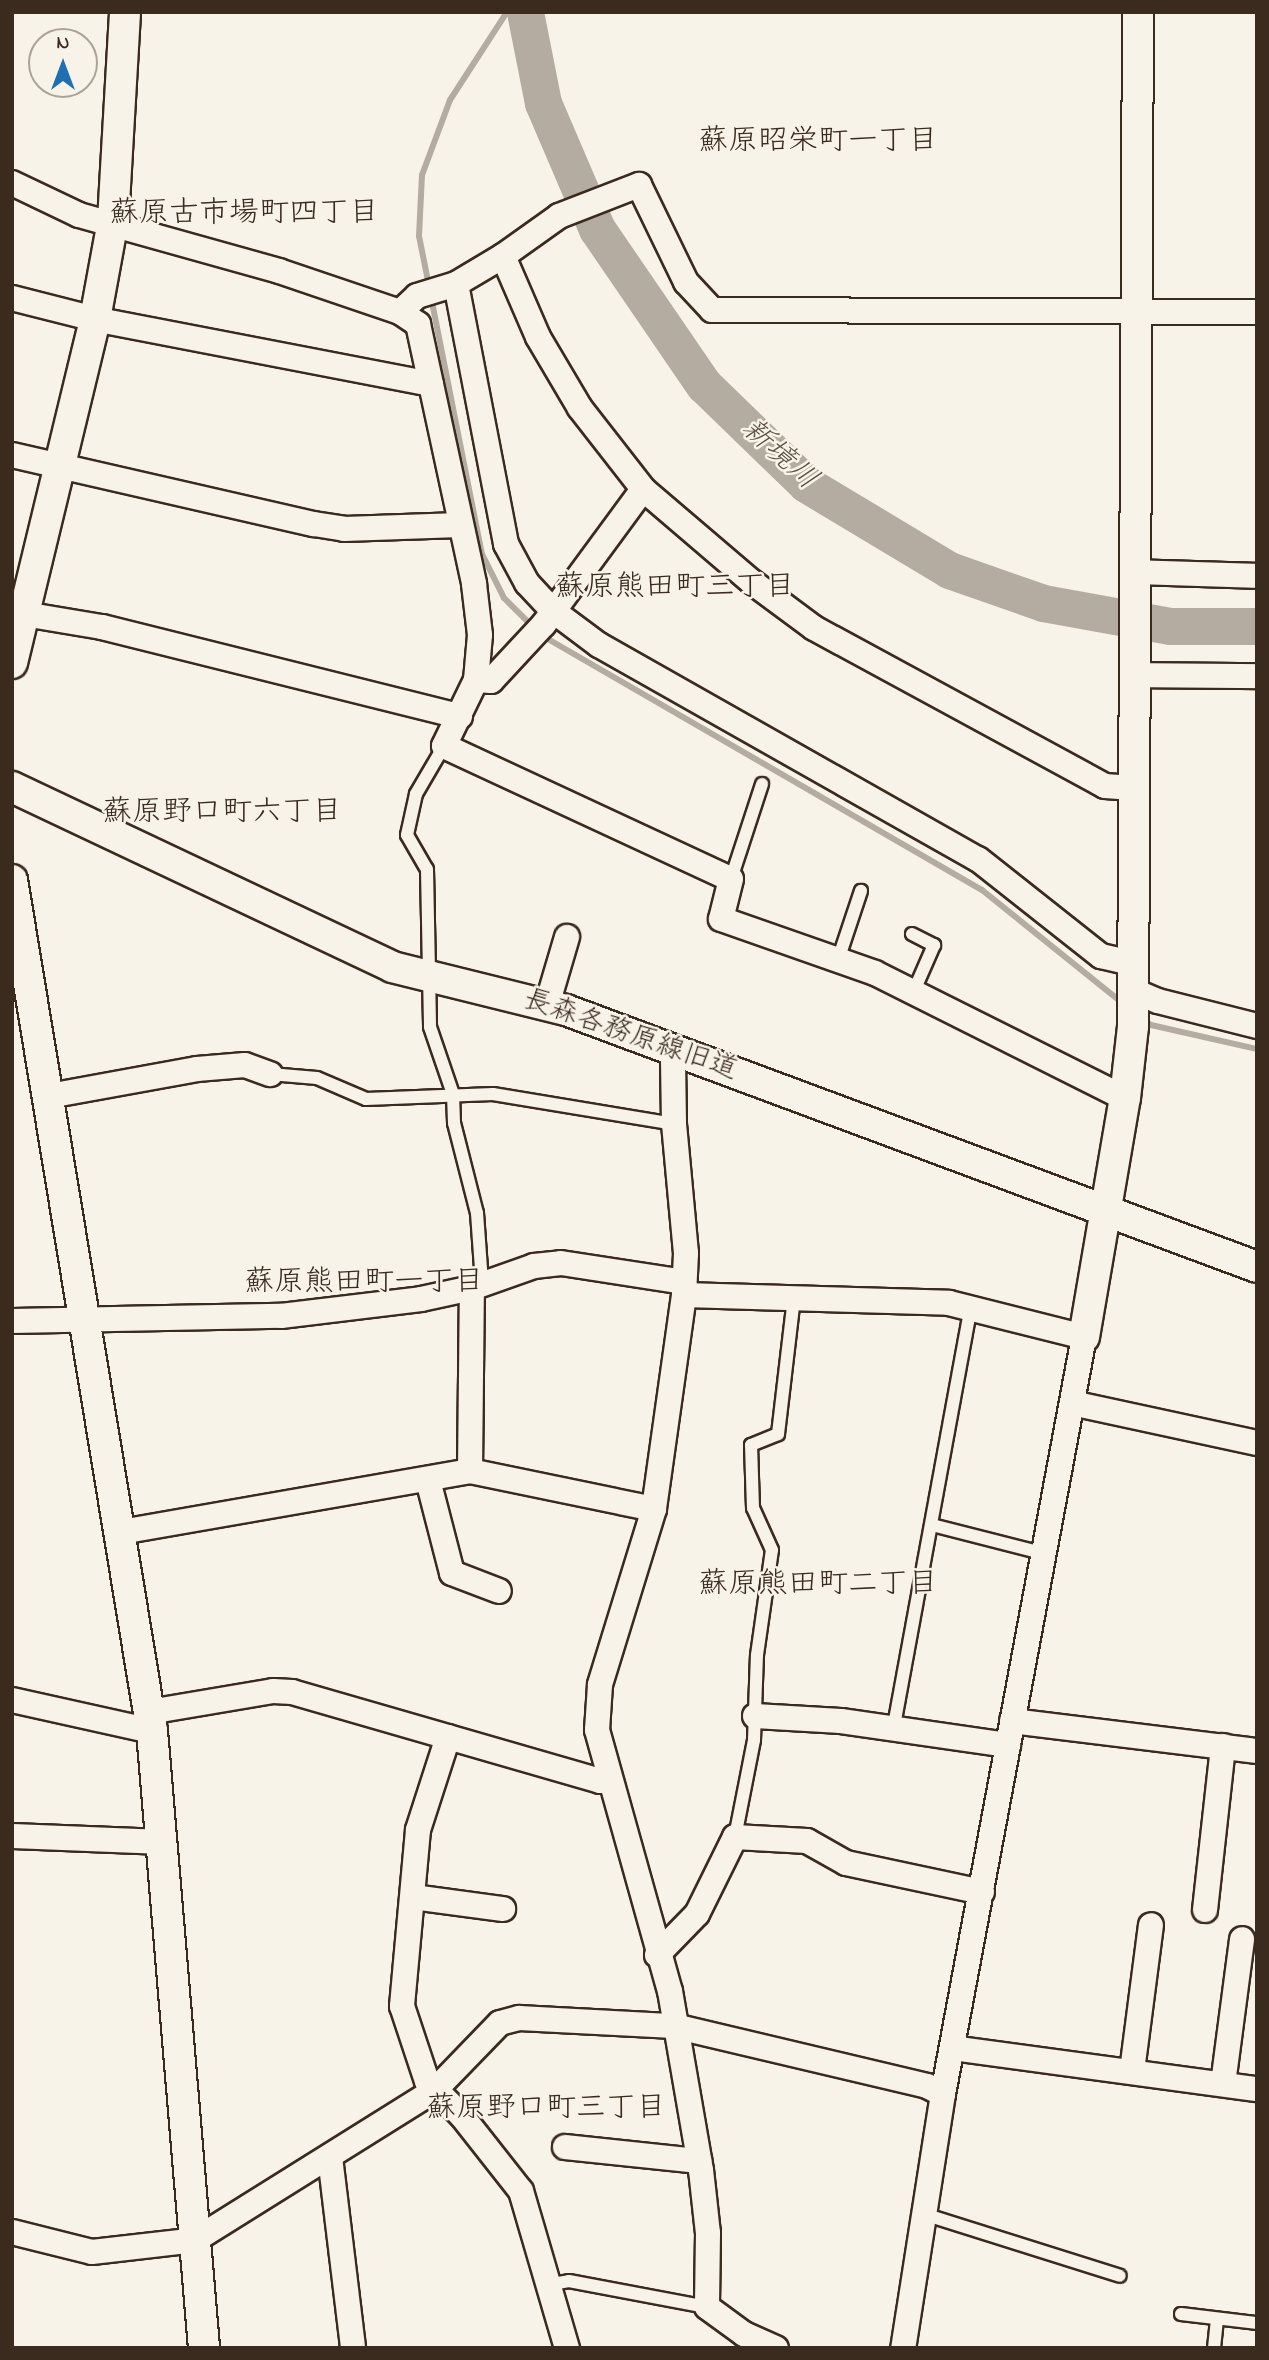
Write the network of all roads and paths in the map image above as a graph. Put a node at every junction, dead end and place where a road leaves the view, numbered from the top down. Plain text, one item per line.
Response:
1 (125, 12) edge
2 (1138, 12) edge
3 (12, 183) edge
4 (113, 221) junction
5 (503, 256) junction
6 (451, 285) junction
7 (12, 298) edge
8 (409, 304) junction
9 (1135, 311) junction
10 (1257, 312) edge
11 (95, 319) junction
12 (431, 384) junction
13 (12, 455) edge
14 (58, 466) junction
15 (643, 489) junction
16 (460, 525) junction
17 (1257, 576) edge
18 (1133, 579) junction
19 (19, 612) edge
20 (548, 617) junction
21 (12, 663) edge
22 (1133, 665) junction
23 (1257, 676) edge
24 (476, 680) junction
25 (460, 716) junction
26 (444, 746) junction
27 (762, 785) dead end
28 (12, 787) edge
29 (1133, 788) junction
30 (731, 879) junction
31 (12, 880) edge
32 (861, 891) dead end
33 (912, 934) dead end
34 (567, 937) dead end
35 (838, 960) junction
36 (431, 980) junction
37 (1132, 982) junction
38 (22, 993) edge
39 (913, 993) junction
40 (547, 1005) junction
41 (1257, 1026) edge
42 (678, 1050) junction
43 (270, 1074) joint
44 (453, 1094) junction
45 (48, 1096) junction
46 (1125, 1098) junction
47 (674, 1124) junction
48 (1107, 1212) junction
49 (1257, 1266) edge
50 (477, 1286) junction
51 (684, 1289) junction
52 (794, 1298) junction
53 (971, 1308) junction
54 (12, 1321) edge
55 (84, 1322) junction
56 (1084, 1337) junction
57 (1072, 1403) junction
58 (1257, 1443) edge
59 (470, 1471) junction
60 (428, 1480) junction
61 (654, 1509) junction
62 (932, 1525) junction
63 (121, 1532) junction
64 (1046, 1554) junction
65 (499, 1591) dead end
66 (12, 1700) edge
67 (755, 1716) junction
68 (150, 1722) junction
69 (893, 1731) junction
70 (1010, 1733) junction
71 (448, 1737) junction
72 (1223, 1746) junction
73 (1257, 1751) edge
74 (608, 1778) junction
75 (12, 1836) edge
76 (735, 1837) junction
77 (164, 1842) junction
78 (982, 1892) junction
79 (413, 1896) junction
80 (503, 1909) dead end
81 (1205, 1909) dead end
82 (1150, 1925) dead end
83 (1242, 1939) dead end
84 (657, 1955) junction
85 (674, 2026) junction
86 (952, 2048) junction
87 (1132, 2071) junction
88 (1223, 2084) junction
89 (1257, 2089) edge
90 (435, 2090) junction
91 (943, 2094) junction
92 (565, 2147) dead end
93 (330, 2157) junction
94 (699, 2161) junction
95 (927, 2215) junction
96 (12, 2232) edge
97 (195, 2241) junction
98 (1120, 2276) dead end
99 (547, 2285) junction
100 (707, 2307) junction
101 (1181, 2314) dead end
102 (1217, 2319) junction
103 (1257, 2323) edge
104 (204, 2348) edge
105 (353, 2348) edge
106 (567, 2348) edge
107 (776, 2348) edge
108 (903, 2348) edge
109 (1214, 2348) edge

1 - 4 street
2 - 9 street
3 - 4 street
4 - 8 street
4 - 11 street
5 - 6 street
5 - 9 street
5 - 15 street
6 - 8 street
6 - 20 street
7 - 11 street
8 - 12 street
9 - 10 street
9 - 18 street
11 - 12 street
11 - 14 street
12 - 16 street
13 - 14 street
14 - 16 street
14 - 19 street
15 - 20 street
15 - 29 street
16 - 24 street
17 - 18 street
18 - 22 street
19 - 21 street
19 - 25 street
20 - 24 street
20 - 37 street
22 - 23 street
22 - 29 street
24 - 25 street
25 - 26 street
26 - 30 street
26 - 36 lane
27 - 30 lane
28 - 36 street, 長森各務原線旧道
29 - 37 street
30 - 35 street
31 - 38 street
32 - 35 lane
33 - 39 lane
34 - 40 street
35 - 39 street
36 - 40 street, 長森各務原線旧道
36 - 44 lane
37 - 41 street
37 - 46 street
38 - 45 street
39 - 46 street
40 - 42 street, 長森各務原線旧道
42 - 47 street
42 - 48 street, 長森各務原線旧道
43 - 44 lane
43 - 45 street
44 - 47 lane
44 - 50 lane
45 - 55 street
46 - 48 street
47 - 51 street
48 - 49 street, 長森各務原線旧道
48 - 56 street
50 - 51 street
50 - 55 street
50 - 59 street
51 - 52 street
51 - 61 street
52 - 53 street
52 - 67 lane
53 - 56 street
53 - 62 lane
54 - 55 street
55 - 63 street
56 - 57 street
57 - 58 street
57 - 64 street
59 - 60 street
59 - 61 street
60 - 63 street
60 - 65 street
61 - 74 street
62 - 64 lane
62 - 69 lane
63 - 68 street
64 - 70 street
66 - 68 street
67 - 69 street
67 - 76 lane
68 - 71 street
68 - 77 street
69 - 70 street
70 - 72 street
70 - 78 street
71 - 74 street
71 - 79 street
72 - 73 street
72 - 81 street
74 - 84 street
75 - 77 street
76 - 78 street
76 - 84 street
77 - 97 street
78 - 86 street
79 - 80 street
79 - 90 street
82 - 87 street
83 - 88 street
84 - 85 street
85 - 90 street
85 - 91 street
85 - 94 street
86 - 87 street
86 - 91 street
87 - 88 street
88 - 89 street
90 - 93 street
90 - 99 street
91 - 95 street
92 - 94 street
93 - 97 street
93 - 105 street
94 - 100 street
95 - 98 lane
95 - 108 street
96 - 97 street
97 - 104 street
99 - 100 lane
99 - 106 street
100 - 107 street
101 - 102 lane
102 - 103 lane
102 - 109 lane

